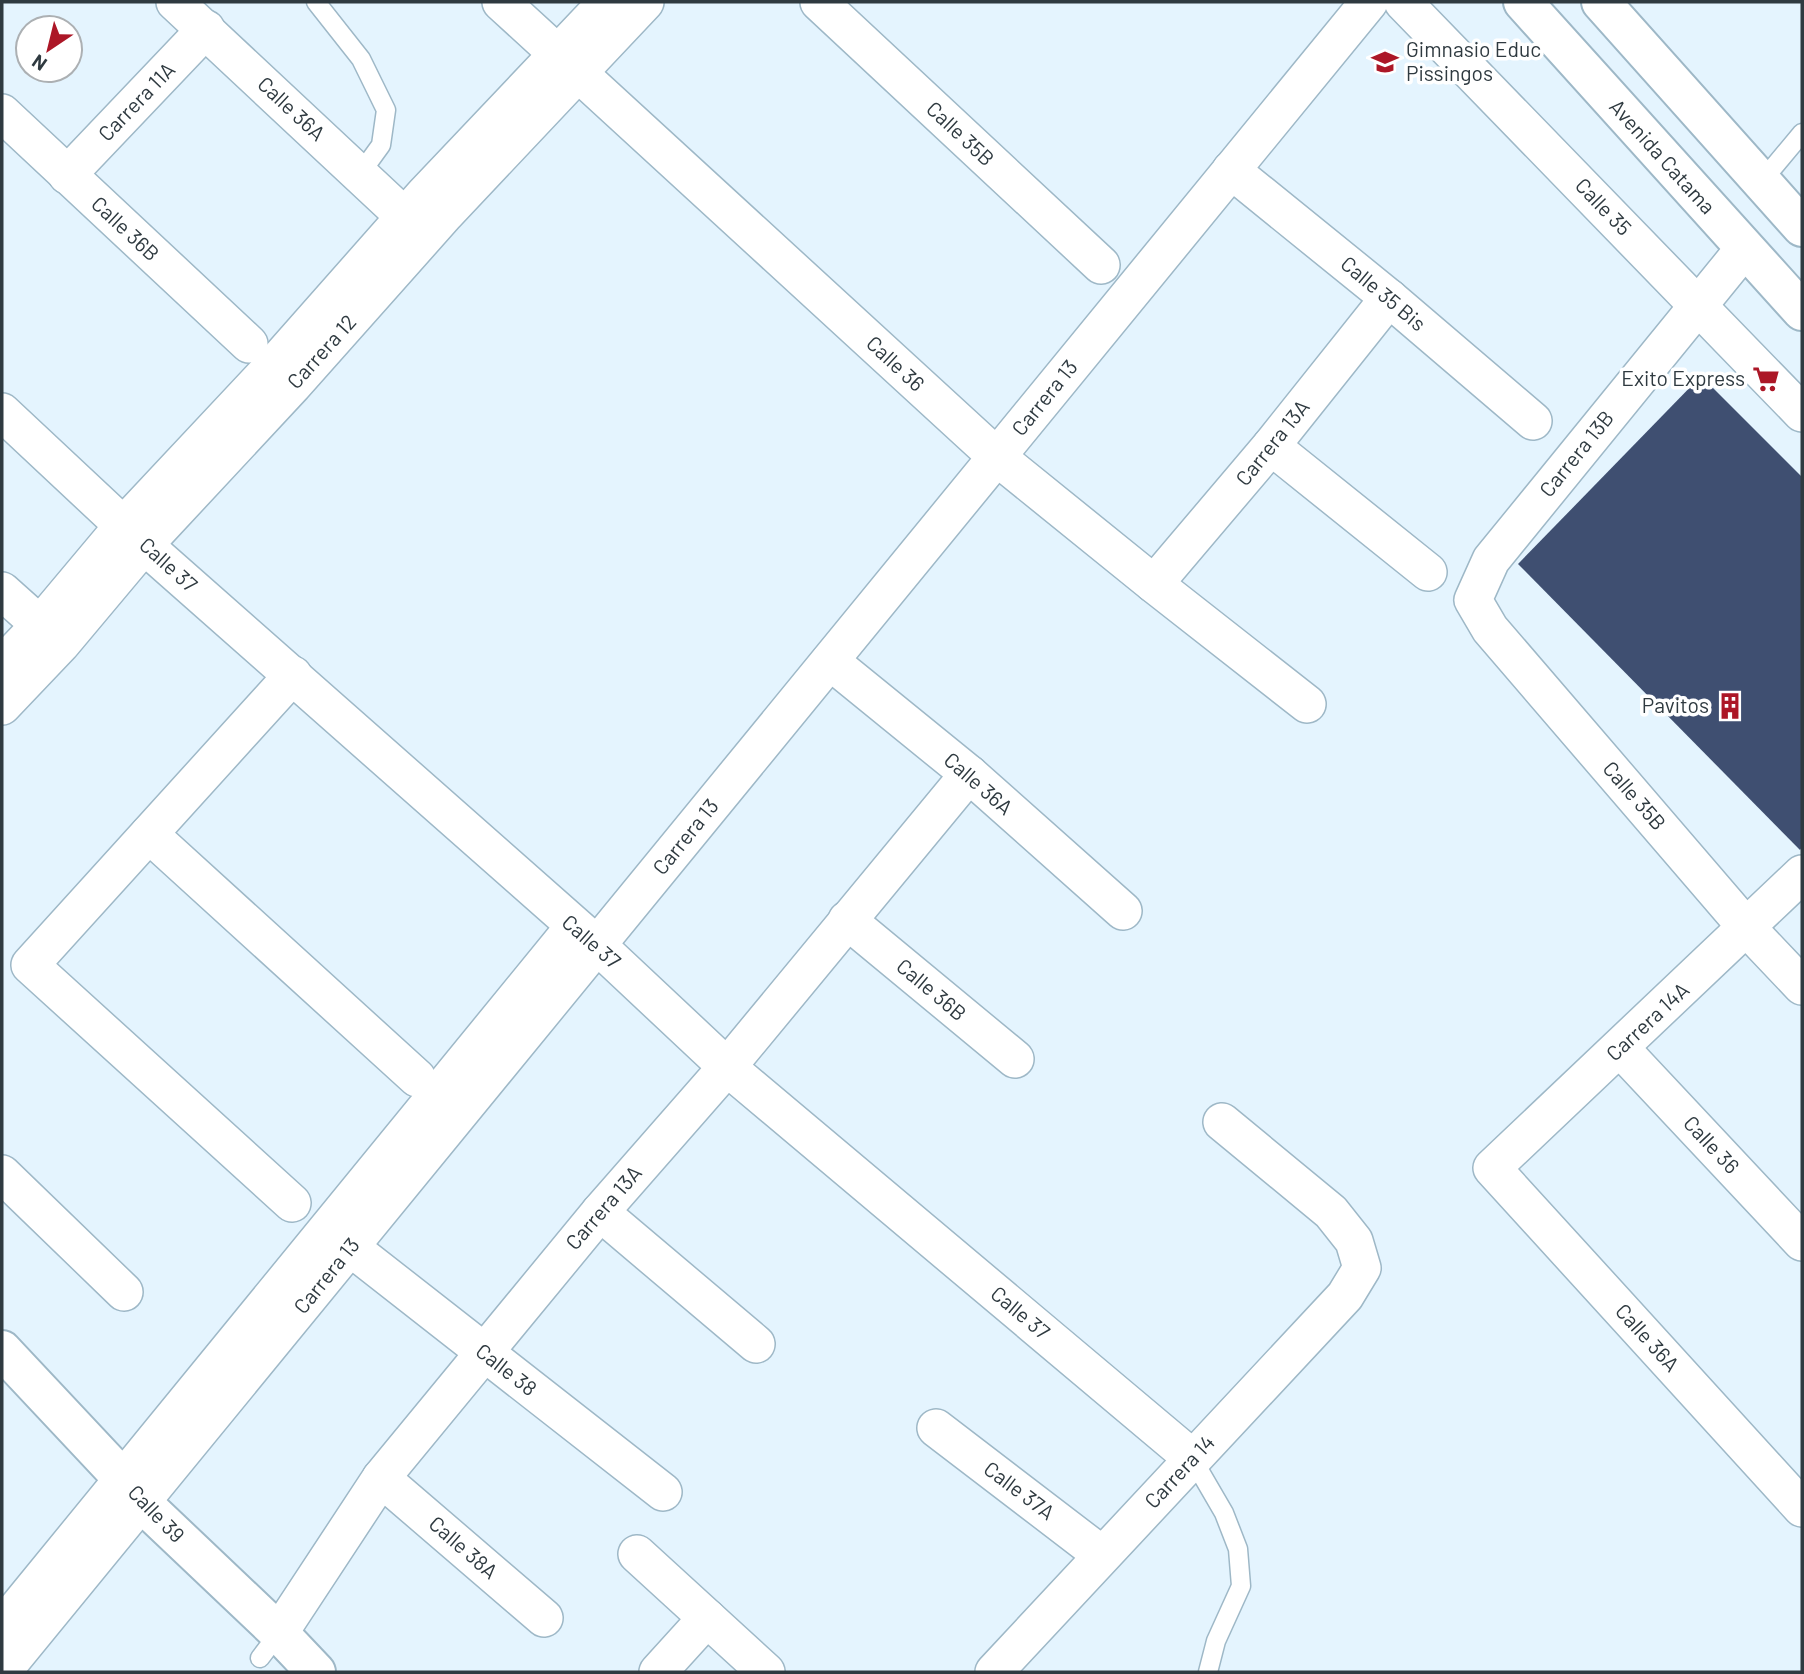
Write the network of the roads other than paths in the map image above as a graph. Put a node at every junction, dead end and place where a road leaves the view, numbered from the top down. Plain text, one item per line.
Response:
1 (175, 2) edge
2 (316, 2) edge
3 (502, 2) edge
4 (607, 2) edge
5 (645, 2) edge
6 (819, 2) edge
7 (1369, 2) edge
8 (1403, 2) edge
9 (1523, 2) edge
10 (1601, 2) edge
11 (206, 29) junction
12 (568, 64) junction
13 (2, 113) edge
14 (1802, 133) edge
15 (1231, 170) junction
16 (67, 174) junction
17 (360, 174) junction
18 (1762, 181) junction
19 (425, 209) junction
20 (1802, 227) edge
21 (1745, 248) junction
22 (1101, 265) dead end
23 (1388, 298) junction
24 (1698, 306) junction
25 (1802, 311) edge
26 (249, 344) dead end
27 (2, 412) edge
28 (1802, 413) edge
29 (1533, 421) dead end
30 (1271, 446) junction
31 (997, 457) junction
32 (134, 535) junction
33 (1429, 572) dead end
34 (1154, 584) junction
35 (2, 591) edge
36 (1473, 600) joint
37 (40, 625) junction
38 (830, 662) junction
39 (2, 665) edge
40 (293, 675) junction
41 (1307, 704) dead end
42 (2, 706) edge
43 (969, 774) junction
44 (149, 834) junction
45 (1802, 874) edge
46 (1123, 911) dead end
47 (847, 920) junction
48 (1747, 928) junction
49 (585, 936) junction
50 (1802, 986) edge
51 (1620, 1048) junction
52 (1015, 1059) dead end
53 (727, 1067) junction
54 (417, 1078) dead end
55 (1222, 1122) dead end
56 (1492, 1168) joint
57 (4, 1180) edge
58 (292, 1203) dead end
59 (600, 1212) junction
60 (1802, 1242) edge
61 (350, 1247) junction
62 (124, 1292) dead end
63 (756, 1344) dead end
64 (2, 1350) edge
65 (483, 1352) junction
66 (936, 1428) dead end
67 (1192, 1458) junction
68 (381, 1478) junction
69 (132, 1491) junction
70 (663, 1492) dead end
71 (1802, 1508) edge
72 (637, 1554) dead end
73 (1102, 1555) junction
74 (544, 1618) dead end
75 (707, 1618) junction
76 (2, 1627) edge
77 (269, 1645) junction
78 (2, 1672) edge
79 (316, 1672) edge
80 (658, 1672) edge
81 (766, 1672) edge
82 (994, 1672) edge
83 (1208, 1672) edge

1 - 11 street, Calle 36A
2 - 17 lane
3 - 12 street, Calle 36
4 - 12 street, Carrera 12
5 - 12 street, Carrera 12
6 - 22 street, Calle 35B
7 - 15 street, Carrera 13
8 - 24 street, Calle 35
9 - 21 main road, Avenida Catama
10 - 18 main road
11 - 16 street, Carrera 11A
11 - 17 street, Calle 36A
12 - 19 street, Carrera 12
12 - 31 street, Calle 36
13 - 16 street, Calle 36B
14 - 18 lane
15 - 23 street, Calle 35 Bis
15 - 31 street, Carrera 13
16 - 26 street, Calle 36B
17 - 19 street, Calle 36A
18 - 20 main road
19 - 32 street, Carrera 12
21 - 24 street, Carrera 13B
21 - 25 main road, Avenida Catama
23 - 29 street, Calle 35 Bis
23 - 30 street, Carrera 13A
24 - 28 street, Calle 35
24 - 36 street, Carrera 13B
27 - 32 street, Calle 37
30 - 33 street
30 - 34 street, Carrera 13A
31 - 34 street, Calle 36
31 - 38 street, Carrera 13
32 - 37 street, Carrera 12
32 - 40 street, Calle 37
32 - 42 street, Carrera 12
34 - 41 street, Calle 36
35 - 37 street
36 - 48 street, Calle 35B
37 - 39 street, Carrera 12
38 - 43 street, Calle 36A
38 - 49 street, Carrera 13
40 - 44 street
40 - 49 street, Calle 37
43 - 46 street, Calle 36A
43 - 47 street, Carrera 13A
44 - 54 street
44 - 58 street
45 - 48 street, Carrera 14A
47 - 52 street, Calle 36B
47 - 53 street, Carrera 13A
48 - 50 street, Calle 35B
48 - 51 street, Carrera 14A
49 - 53 street, Calle 37
49 - 61 street, Carrera 13
49 - 69 street, Carrera 13
51 - 56 street, Carrera 14A
51 - 60 street, Calle 36
53 - 59 street, Carrera 13A
53 - 67 street, Calle 37
55 - 67 street, Carrera 14
56 - 71 street, Calle 36A
57 - 62 street
59 - 63 street
59 - 65 street, Carrera 13A
61 - 65 street, Calle 38
61 - 69 street, Carrera 13
64 - 69 main road, Calle 39
65 - 68 street, Carrera 13A
65 - 70 street, Calle 38
66 - 73 street, Calle 37A
67 - 73 street, Carrera 14
67 - 83 lane
68 - 74 street, Calle 38A
68 - 77 street, Carrera 13A
69 - 76 street, Carrera 13
69 - 77 main road, Calle 39
69 - 78 street, Carrera 13
72 - 75 street
73 - 82 street, Carrera 14
75 - 80 street
75 - 81 street
77 - 79 main road, Calle 39

